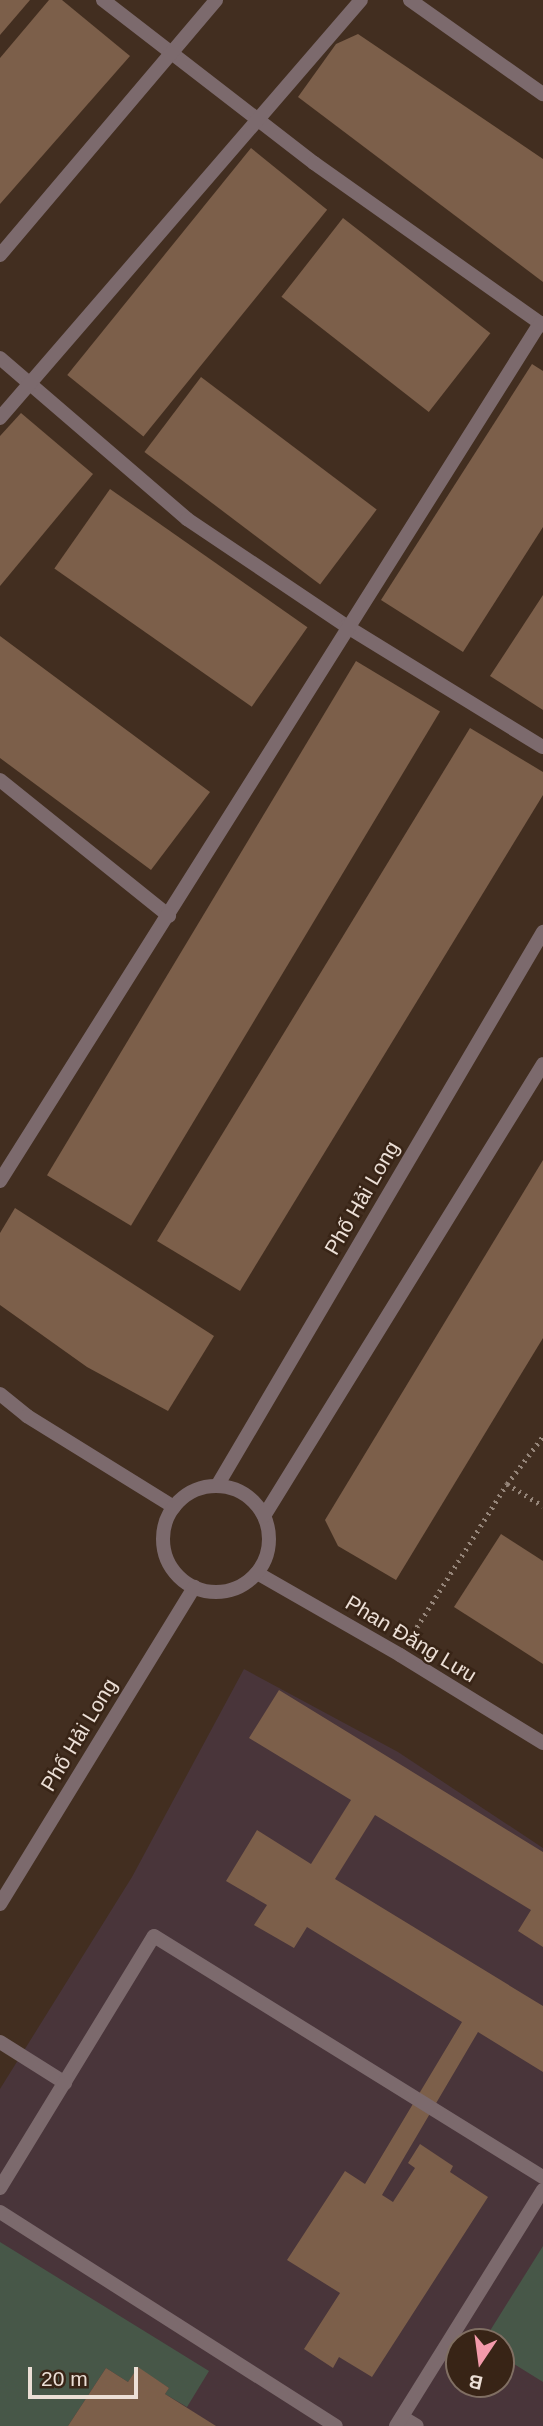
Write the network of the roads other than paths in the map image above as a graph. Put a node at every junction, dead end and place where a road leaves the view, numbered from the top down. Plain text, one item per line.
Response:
1 (103, 0) edge
2 (216, 0) edge
3 (361, 0) edge
4 (410, 0) edge
5 (171, 53) junction
6 (543, 94) edge
7 (258, 120) junction
8 (0, 255) edge
9 (542, 324) edge
10 (0, 358) edge
11 (30, 384) junction
12 (0, 418) edge
13 (346, 626) junction
14 (543, 747) edge
15 (0, 780) edge
16 (169, 916) junction
17 (543, 932) edge
18 (543, 1064) edge
19 (0, 1181) edge
20 (0, 1394) edge
21 (216, 1486) junction
22 (174, 1507) junction
23 (264, 1516) junction
24 (257, 1573) junction
25 (194, 1587) junction
26 (543, 1742) edge
27 (0, 1904) edge
28 (0, 2042) edge
29 (65, 2083) junction
30 (543, 2177) edge
31 (0, 2188) edge
32 (543, 2190) edge
33 (0, 2212) edge
34 (399, 2421) edge
35 (336, 2426) edge
36 (417, 2426) edge

1 - 5 street
2 - 5 street
3 - 7 street
4 - 6 street
5 - 7 street
5 - 8 street
7 - 9 street
7 - 11 street
9 - 13 street
10 - 11 street
11 - 12 street
11 - 13 street
13 - 14 street
13 - 16 street
15 - 16 street
16 - 19 street
17 - 21 street, Phố Hải Long
18 - 23 street
20 - 22 street
21 - 22 street
21 - 23 street
22 - 25 street
23 - 24 street
24 - 25 street
24 - 26 street, Phan Đăng Lưu
25 - 27 street, Phố Hải Long
28 - 29 street
29 - 30 street
29 - 31 street
32 - 34 street
33 - 35 street
34 - 36 street

